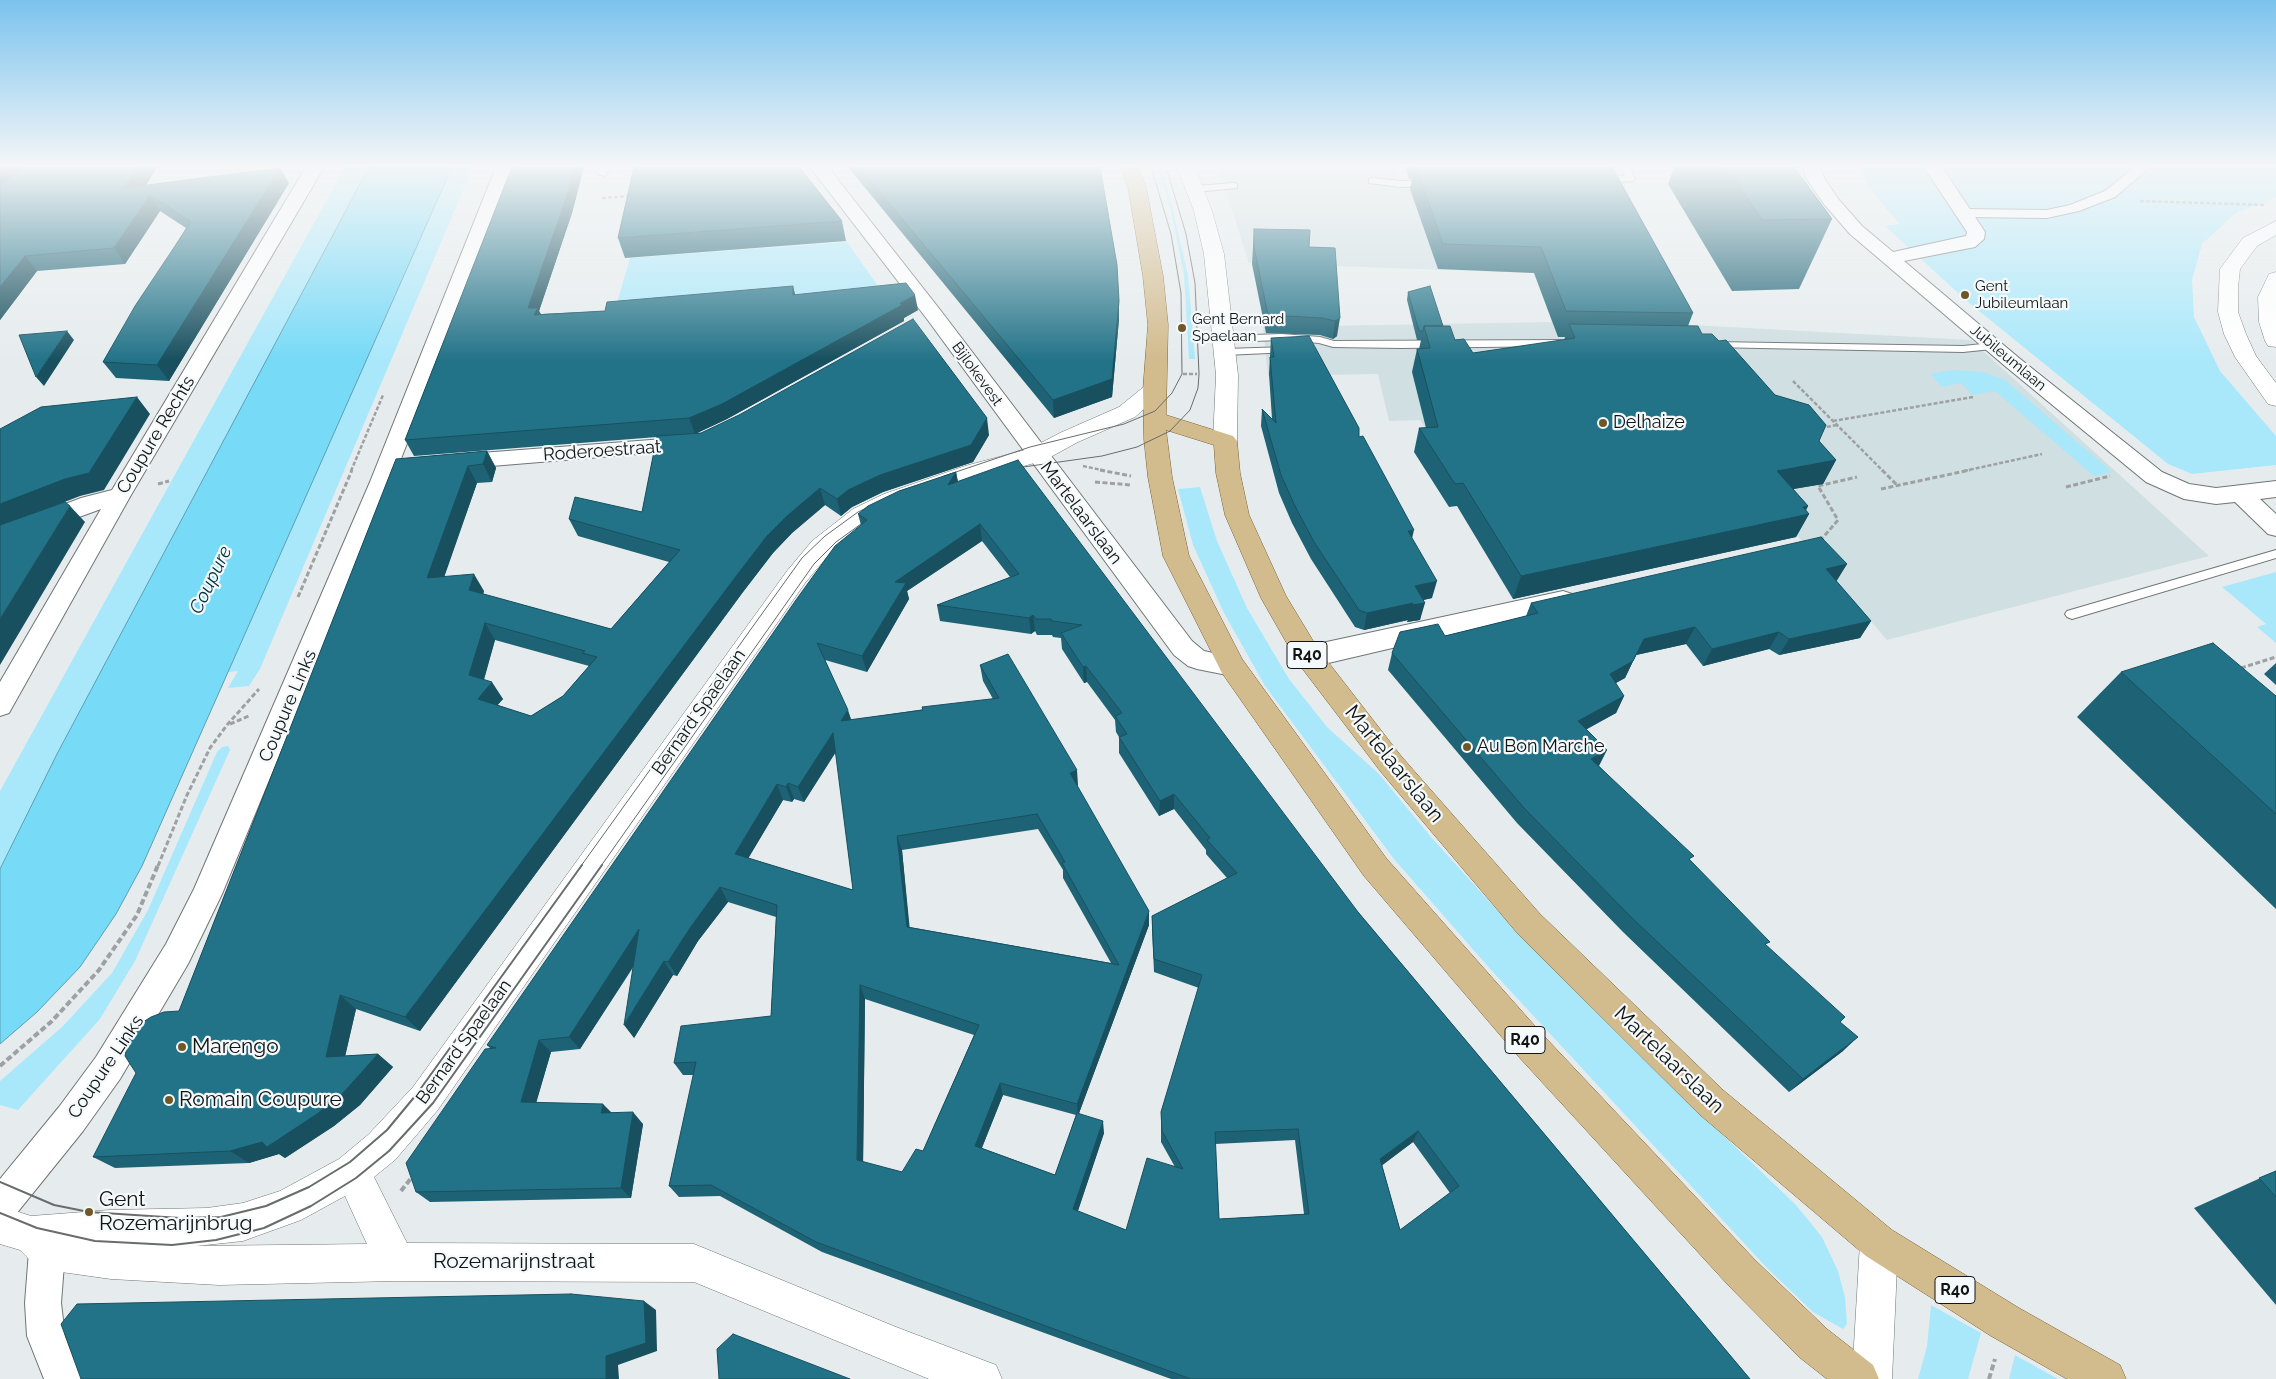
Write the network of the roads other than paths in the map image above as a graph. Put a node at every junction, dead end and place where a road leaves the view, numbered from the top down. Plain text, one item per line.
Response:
1 (277, 231) edge
2 (482, 231) edge
3 (864, 231) edge
4 (1145, 231) edge
5 (1207, 231) edge
6 (1858, 231) edge
7 (1976, 231) edge
8 (2268, 231) edge
9 (1890, 258) junction
10 (2276, 278) edge
11 (2276, 341) edge
12 (1574, 343) edge
13 (1703, 345) edge
14 (1225, 346) junction
15 (1992, 346) junction
16 (1154, 390) junction
17 (2276, 398) edge
18 (1127, 412) junction
19 (1156, 419) junction
20 (707, 440) edge
21 (1226, 441) junction
22 (1037, 455) junction
23 (436, 464) edge
24 (2276, 489) edge
25 (2240, 492) junction
26 (120, 495) junction
27 (2276, 528) edge
28 (0, 538) edge
29 (2276, 554) edge
30 (1588, 594) edge
31 (2072, 614) dead end
32 (1308, 656) junction
33 (1232, 666) junction
34 (0, 706) edge
35 (352, 1172) junction
36 (0, 1207) edge
37 (26, 1237) edge
38 (1879, 1243) junction
39 (396, 1262) junction
40 (63, 1379) edge
41 (982, 1379) edge
42 (1859, 1379) edge
43 (1872, 1379) edge
44 (2106, 1379) edge

1 - 26 street, Coupure Rechts
2 - 36 street, Coupure Links
3 - 22 street, Bijlokevest
4 - 16 main road, R40
5 - 14 street, Martelaarslaan / R40
6 - 9 street, Jubileumlaan
7 - 9 street
8 - 17 street
9 - 15 street, Jubileumlaan
10 - 11 street
12 - 14 lane
13 - 15 lane
14 - 21 street, Martelaarslaan / R40
15 - 25 street, Jubileumlaan
16 - 18 street, Bernard Spaelaan
16 - 19 main road, R40
18 - 19 street
18 - 22 street, Bernard Spaelaan
19 - 21 main road
19 - 33 main road, R40
20 - 23 street, Roderoestraat
21 - 32 main road, Martelaarslaan / R40
22 - 33 street, Martelaarslaan
22 - 35 street, Bernard Spaelaan
24 - 25 street, Jubileumlaan
25 - 27 street
26 - 28 street
26 - 34 street, Coupure Rechts
29 - 31 lane
30 - 32 street
32 - 38 main road, Martelaarslaan / R40
33 - 42 main road, R40
35 - 37 street, Bernard Spaelaan
35 - 39 street
37 - 39 street, Rozemarijnstraat
37 - 40 street
38 - 43 street
38 - 44 main road, Martelaarslaan / R40
39 - 41 street, Rozemarijnstraat

